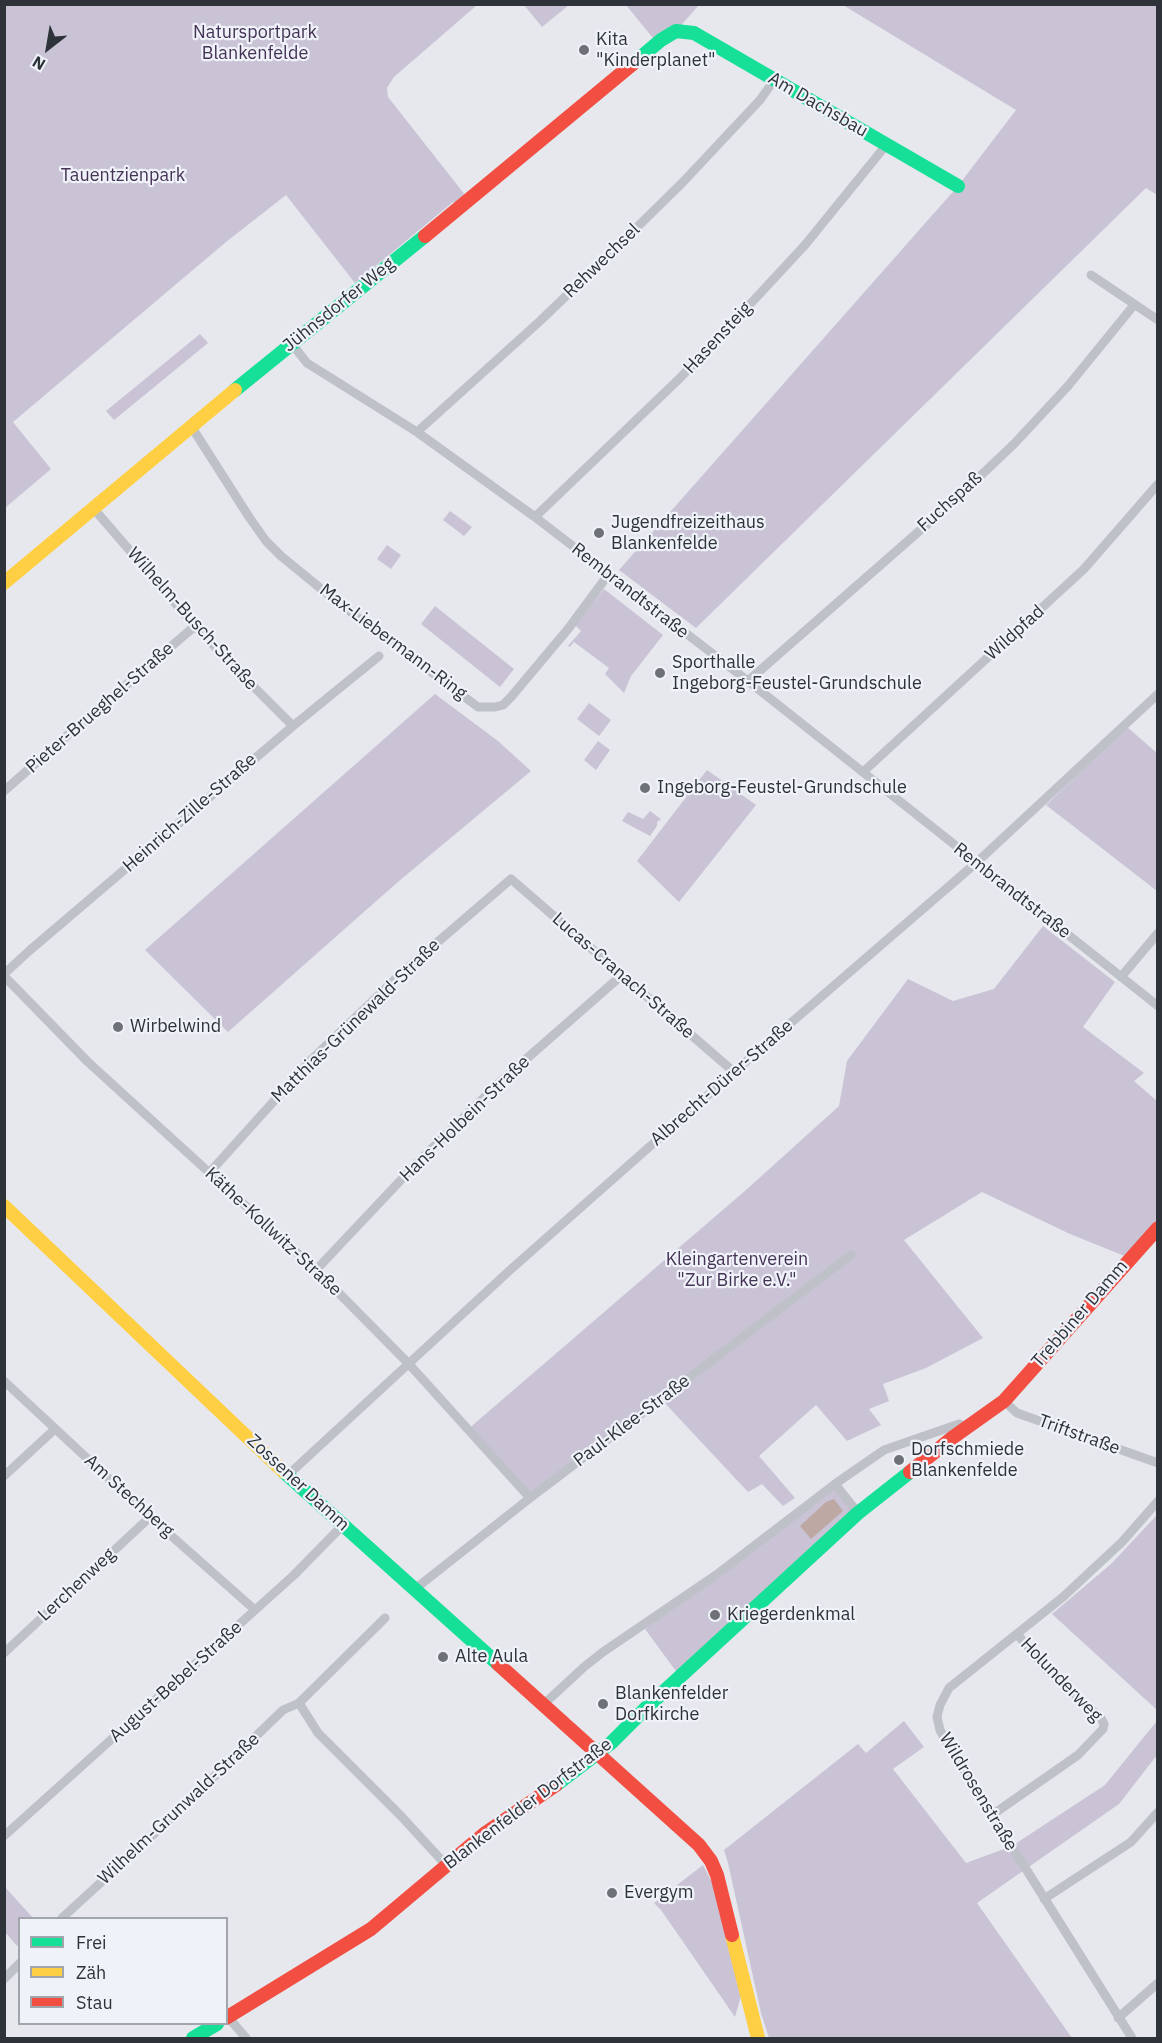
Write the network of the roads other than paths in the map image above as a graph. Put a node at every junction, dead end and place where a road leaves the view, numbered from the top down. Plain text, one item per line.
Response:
1 (676, 30) joint
2 (775, 79) junction
3 (886, 144) junction
4 (958, 186) dead end
5 (1091, 275) dead end
6 (1134, 305) junction
7 (1158, 320) edge
8 (292, 344) junction
9 (191, 426) junction
10 (417, 432) junction
11 (1158, 484) edge
12 (94, 509) junction
13 (535, 517) junction
14 (608, 575) junction
15 (4, 583) edge
16 (195, 626) junction
17 (379, 656) dead end
18 (748, 681) junction
19 (1158, 694) edge
20 (293, 726) junction
21 (863, 772) junction
22 (4, 791) edge
23 (976, 862) junction
24 (511, 879) joint
25 (1158, 933) edge
26 (4, 975) edge
27 (622, 975) junction
28 (1121, 977) junction
29 (1158, 1006) edge
30 (734, 1072) junction
31 (210, 1172) junction
32 (4, 1206) edge
33 (1158, 1228) edge
34 (851, 1255) dead end
35 (316, 1270) junction
36 (408, 1363) junction
37 (4, 1381) edge
38 (1004, 1401) junction
39 (967, 1427) junction
40 (55, 1429) junction
41 (1158, 1463) edge
42 (288, 1475) junction
43 (4, 1476) edge
44 (835, 1484) junction
45 (530, 1498) junction
46 (1158, 1501) edge
47 (858, 1513) junction
48 (150, 1517) junction
49 (344, 1524) junction
50 (415, 1589) junction
51 (255, 1610) junction
52 (385, 1618) dead end
53 (1017, 1634) junction
54 (4, 1653) edge
55 (299, 1703) junction
56 (544, 1704) junction
57 (598, 1754) junction
58 (1158, 1812) edge
59 (992, 1815) junction
60 (4, 1836) edge
61 (446, 1865) junction
62 (1044, 1899) junction
63 (63, 1917) edge
64 (18, 1965) edge
65 (4, 1979) edge
66 (1158, 1983) edge
67 (228, 2017) edge
68 (1118, 2018) junction
69 (228, 2022) edge
70 (214, 2025) edge
71 (193, 2038) edge
72 (246, 2038) edge
73 (758, 2038) edge
74 (1132, 2038) edge

1 - 2 main road, Am Dachsbau
1 - 8 main road, Jühnsdorfer Weg
2 - 3 main road, Am Dachsbau
2 - 10 street, Rehwechsel
3 - 4 main road, Am Dachsbau
3 - 13 street, Hasensteig
5 - 6 street
6 - 7 street
6 - 18 street, Fuchspaß
8 - 9 main road, Jühnsdorfer Weg
8 - 10 street, Rembrandtstraße
9 - 12 main road, Jühnsdorfer Weg
9 - 14 street, Max-Liebermann-Ring
10 - 13 street, Rembrandtstraße
11 - 21 street, Wildpfad
12 - 15 main road, Jühnsdorfer Weg
12 - 16 street, Wilhelm-Busch-Straße
13 - 14 street, Rembrandtstraße
14 - 18 street, Rembrandtstraße
16 - 20 street, Wilhelm-Busch-Straße
16 - 22 street, Pieter-Brueghel-Straße
17 - 20 street, Heinrich-Zille-Straße
18 - 21 street, Rembrandtstraße
19 - 23 street, Albrecht-Dürer-Straße
20 - 26 street, Heinrich-Zille-Straße
21 - 23 street, Rembrandtstraße
23 - 28 street, Rembrandtstraße
23 - 30 street, Albrecht-Dürer-Straße
24 - 27 street, Lucas-Cranach-Straße
24 - 31 street, Matthias-Grünewald-Straße
25 - 28 street
26 - 31 street, Käthe-Kollwitz-Straße
27 - 30 street, Lucas-Cranach-Straße
27 - 35 street, Hans-Holbein-Straße
28 - 29 street, Rembrandtstraße
30 - 36 street, Albrecht-Dürer-Straße
31 - 35 street, Käthe-Kollwitz-Straße
32 - 42 main road, Zossener Damm
33 - 38 main road, Trebbiner Damm
34 - 45 street, Paul-Klee-Straße
35 - 36 street, Käthe-Kollwitz-Straße
36 - 42 street, Albrecht-Dürer-Straße
36 - 45 street, Käthe-Kollwitz-Straße
37 - 40 street, Am Stechberg
38 - 39 main road, Blankenfelder Dorfstraße
38 - 41 street, Triftstraße
39 - 44 street, Blankenfelder Dorfstraße
39 - 47 main road, Blankenfelder Dorfstraße
40 - 43 street
40 - 48 street, Am Stechberg
42 - 49 main road, Zossener Damm
44 - 47 street
44 - 56 street, Blankenfelder Dorfstraße
45 - 50 street, Paul-Klee-Straße
46 - 53 street, Wildrosenstraße
47 - 57 main road, Blankenfelder Dorfstraße
48 - 51 street, Am Stechberg
48 - 54 street, Lerchenweg
49 - 50 main road, Zossener Damm
49 - 51 street, August-Bebel-Straße
50 - 56 main road, Zossener Damm
51 - 60 street, August-Bebel-Straße
52 - 55 street, Wilhelm-Grunwald-Straße
53 - 59 street, Wildrosenstraße
53 - 59 street, Holunderweg
55 - 61 street
55 - 63 street, Wilhelm-Grunwald-Straße
56 - 57 main road, Zossener Damm
57 - 61 main road, Blankenfelder Dorfstraße
57 - 73 main road, Zossener Damm
58 - 62 street
59 - 62 street, Wildrosenstraße
61 - 67 main road, Blankenfelder Dorfstraße
62 - 68 street, Wildrosenstraße
64 - 65 street
66 - 68 street
68 - 74 street, Wildrosenstraße
69 - 72 street
70 - 71 main road, Blankenfelder Dorfstraße

